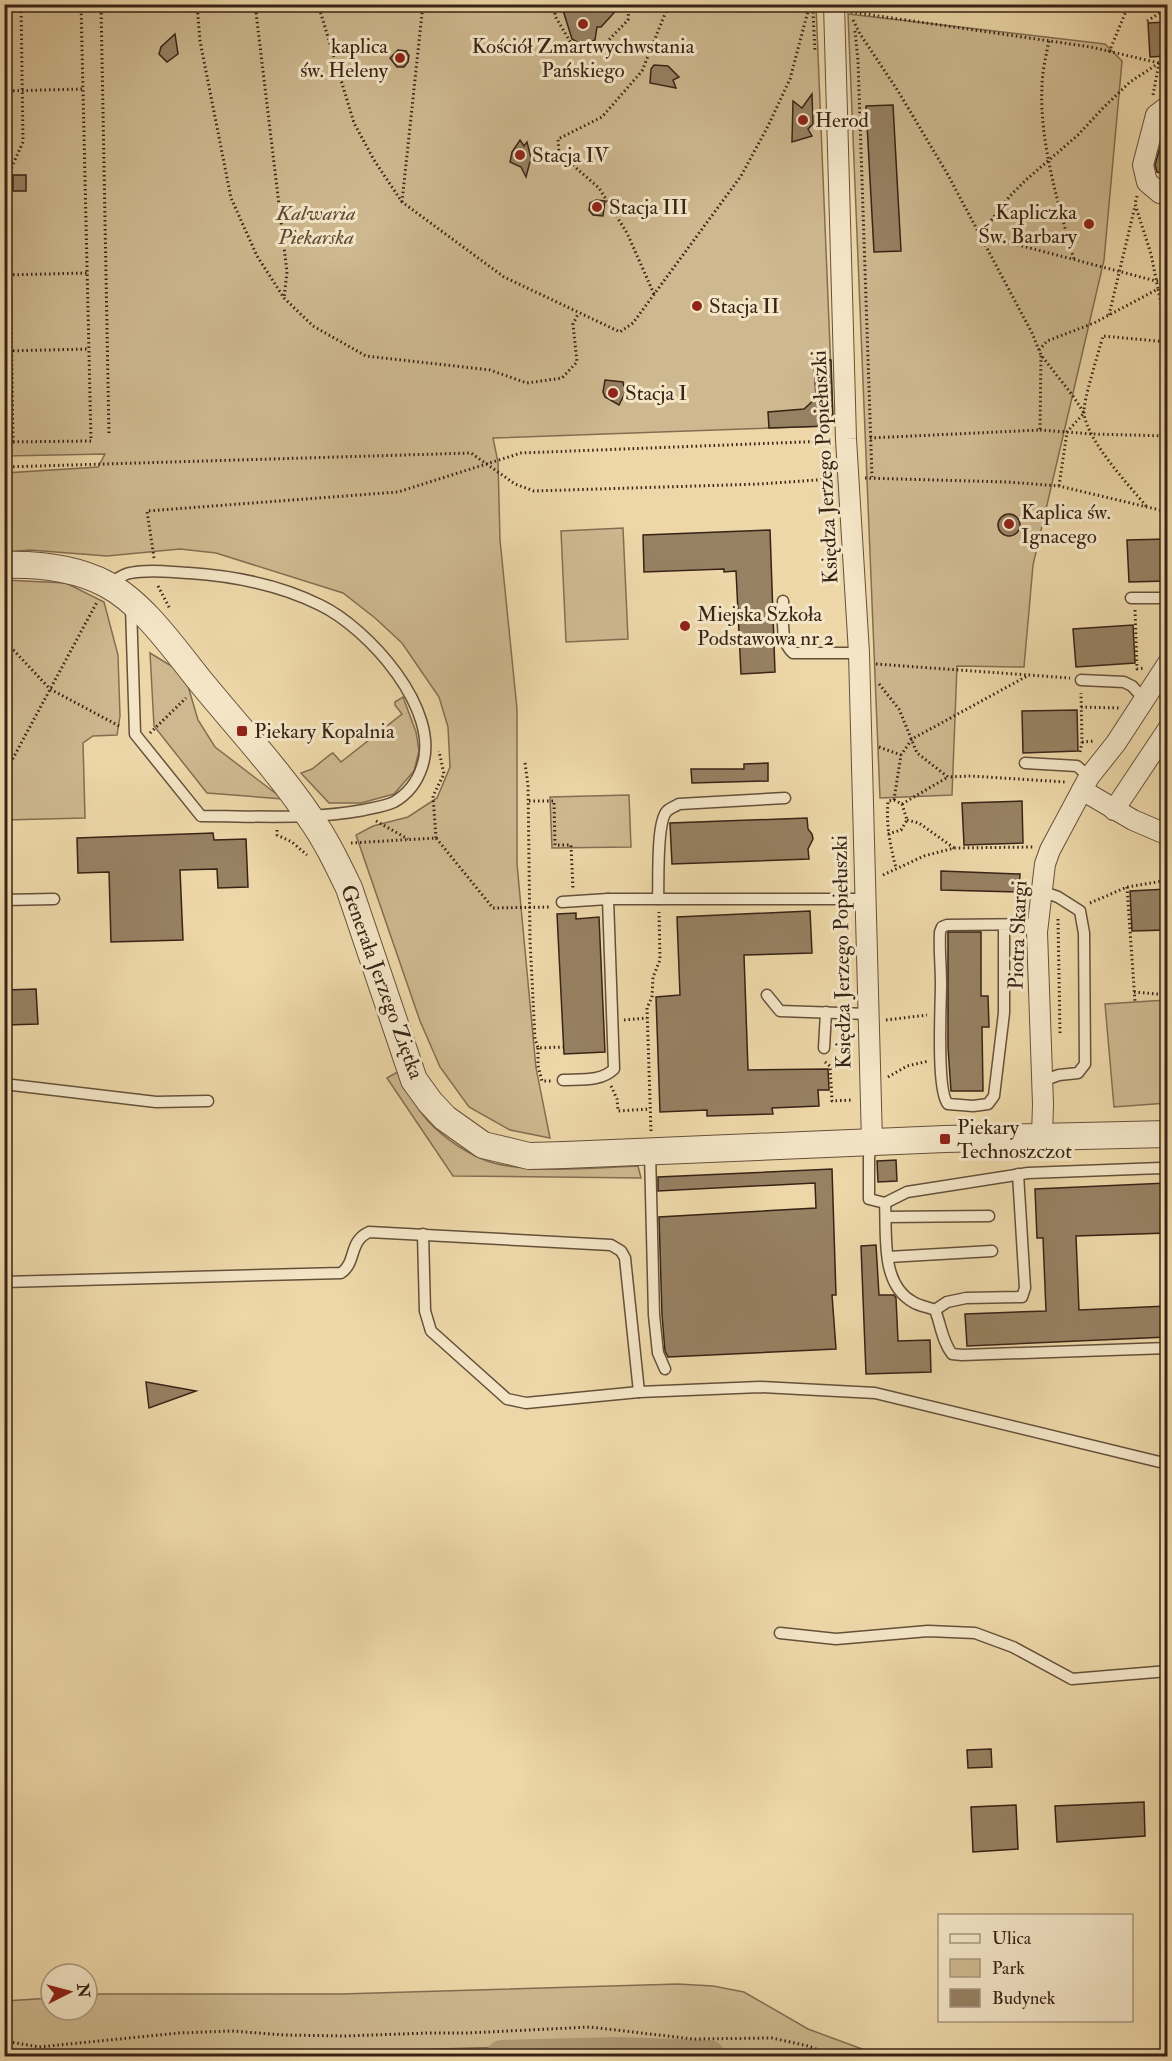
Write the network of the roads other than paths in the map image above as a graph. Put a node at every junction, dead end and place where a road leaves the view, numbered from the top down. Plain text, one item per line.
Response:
1 (840, 10) edge
2 (1167, 106) edge
3 (1167, 195) edge
4 (4, 565) edge
5 (108, 585) junction
6 (1133, 598) road end
7 (1167, 598) edge
8 (783, 601) dead end
9 (131, 602) junction
10 (866, 658) junction
11 (1158, 666) edge
12 (1081, 680) road end
13 (1144, 699) junction
14 (1167, 729) edge
15 (1025, 764) dead end
16 (1082, 783) junction
17 (785, 798) dead end
18 (1114, 810) junction
19 (310, 817) junction
20 (1167, 835) edge
21 (866, 891) junction
22 (1041, 891) junction
23 (54, 899) dead end
24 (608, 899) junction
25 (658, 899) junction
26 (4, 900) edge
27 (568, 902) road end
28 (1038, 924) junction
29 (1004, 925) junction
30 (767, 995) dead end
31 (826, 1012) junction
32 (876, 1017) junction
33 (824, 1048) dead end
34 (563, 1080) road end
35 (1042, 1081) junction
36 (4, 1084) edge
37 (208, 1101) dead end
38 (1167, 1134) edge
39 (1042, 1136) junction
40 (872, 1142) junction
41 (651, 1146) junction
42 (1167, 1171) edge
43 (1018, 1174) junction
44 (885, 1203) junction
45 (989, 1216) dead end
46 (886, 1217) junction
47 (423, 1234) junction
48 (992, 1251) dead end
49 (888, 1257) junction
50 (4, 1282) edge
51 (935, 1310) junction
52 (1167, 1348) edge
53 (665, 1369) dead end
54 (639, 1392) junction
55 (1167, 1464) edge
56 (780, 1633) dead end
57 (1167, 1671) edge

1 - 10 street, Księdza Jerzego Popiełuszki
2 - 3 street
4 - 5 street, Generała Jerzego Ziętka
5 - 9 street, Generała Jerzego Ziętka
5 - 19 lane
6 - 7 lane
8 - 10 lane
9 - 19 street, Generała Jerzego Ziętka
9 - 19 lane
10 - 21 street, Księdza Jerzego Popiełuszki
11 - 13 street, Piotra Skargi
12 - 13 lane
13 - 16 street, Piotra Skargi
14 - 18 street
15 - 16 lane
16 - 18 street
16 - 22 street, Piotra Skargi
17 - 25 lane
18 - 20 street
19 - 41 street, Generała Jerzego Ziętka
21 - 25 lane
21 - 32 street, Księdza Jerzego Popiełuszki
22 - 28 street, Piotra Skargi
22 - 35 lane
23 - 26 lane
24 - 25 lane
24 - 27 lane
24 - 34 lane
28 - 29 lane
28 - 35 street, Piotra Skargi
29 - 29 lane
30 - 31 lane
31 - 32 lane
31 - 33 lane
32 - 40 street, Księdza Jerzego Popiełuszki
35 - 39 street, Piotra Skargi
36 - 37 lane
38 - 39 street, Generała Jerzego Ziętka
39 - 40 street, Generała Jerzego Ziętka
40 - 41 street, Generała Jerzego Ziętka
40 - 44 lane
41 - 53 lane
42 - 43 lane
43 - 44 lane
43 - 51 lane
44 - 46 lane
45 - 46 lane
46 - 49 lane
47 - 50 lane
47 - 54 lane
47 - 54 lane
48 - 49 lane
49 - 51 lane
51 - 52 lane
54 - 55 lane
56 - 57 lane

